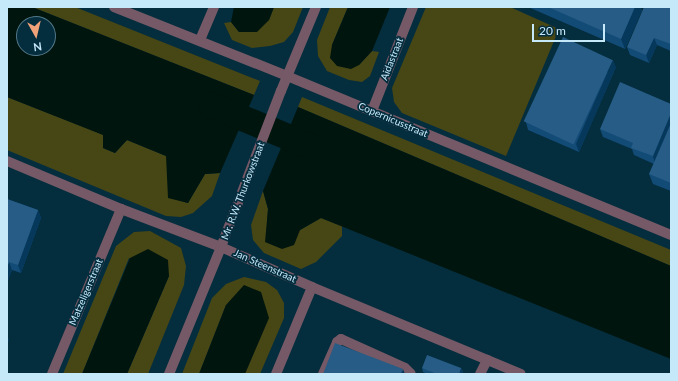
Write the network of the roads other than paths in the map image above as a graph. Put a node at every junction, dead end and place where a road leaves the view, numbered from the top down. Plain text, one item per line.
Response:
1 (114, 7) edge
2 (214, 7) edge
3 (316, 7) edge
4 (413, 7) edge
5 (200, 40) junction
6 (287, 76) junction
7 (372, 111) junction
8 (7, 161) edge
9 (121, 209) junction
10 (671, 235) edge
11 (222, 247) junction
12 (312, 287) junction
13 (487, 360) junction
14 (52, 374) edge
15 (169, 374) edge
16 (276, 374) edge
17 (323, 374) edge
18 (410, 374) edge
19 (480, 374) edge
20 (521, 374) edge

1 - 5 street, Copernicusstraat
2 - 5 street
3 - 6 street, Mr. R.W. Thurkowstraat
4 - 7 street, Aidastraat
5 - 6 street, Copernicusstraat
6 - 7 street, Copernicusstraat
6 - 11 street, Mr. R.W. Thurkowstraat
7 - 10 street, Copernicusstraat
8 - 9 street, Jan Steenstraat
9 - 11 street, Jan Steenstraat
9 - 14 street, Matzeligerstraat
11 - 12 street, Jan Steenstraat
11 - 15 street, Mr. R.W. Thurkowstraat
12 - 13 street, Jan Steenstraat
12 - 16 street
13 - 19 street
13 - 20 street, Jan Steenstraat
17 - 18 street

